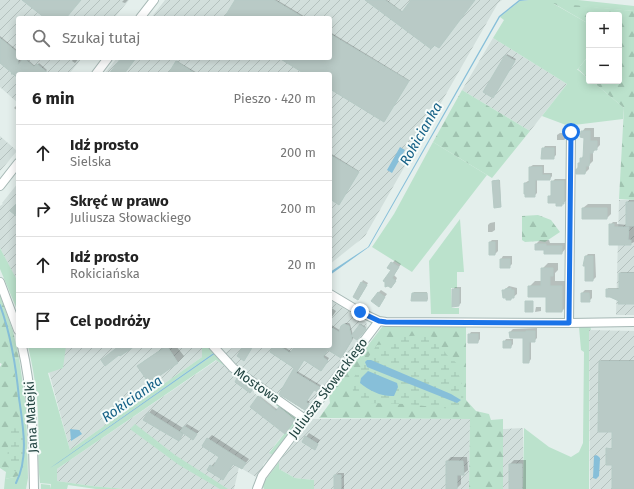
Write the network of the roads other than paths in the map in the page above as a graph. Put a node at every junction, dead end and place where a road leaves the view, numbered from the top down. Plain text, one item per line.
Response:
1 (154, 0) edge
2 (142, 16) edge
3 (106, 60) edge
4 (98, 72) edge
5 (571, 132) dead end
6 (16, 166) edge
7 (0, 186) edge
8 (0, 282) edge
9 (332, 295) edge
10 (379, 321) junction
11 (634, 322) edge
12 (569, 323) junction
13 (16, 325) edge
14 (22, 348) edge
15 (216, 350) edge
16 (305, 419) junction
17 (34, 489) edge
18 (257, 489) edge

1 - 2 street
3 - 4 street
5 - 12 street
6 - 7 street
8 - 13 street
9 - 10 street
10 - 12 street
10 - 16 street, Juliusza Słowackiego
11 - 12 street
14 - 17 street, Jana Matejki
15 - 16 street, Mostowa
16 - 18 street, Juliusza Słowackiego

